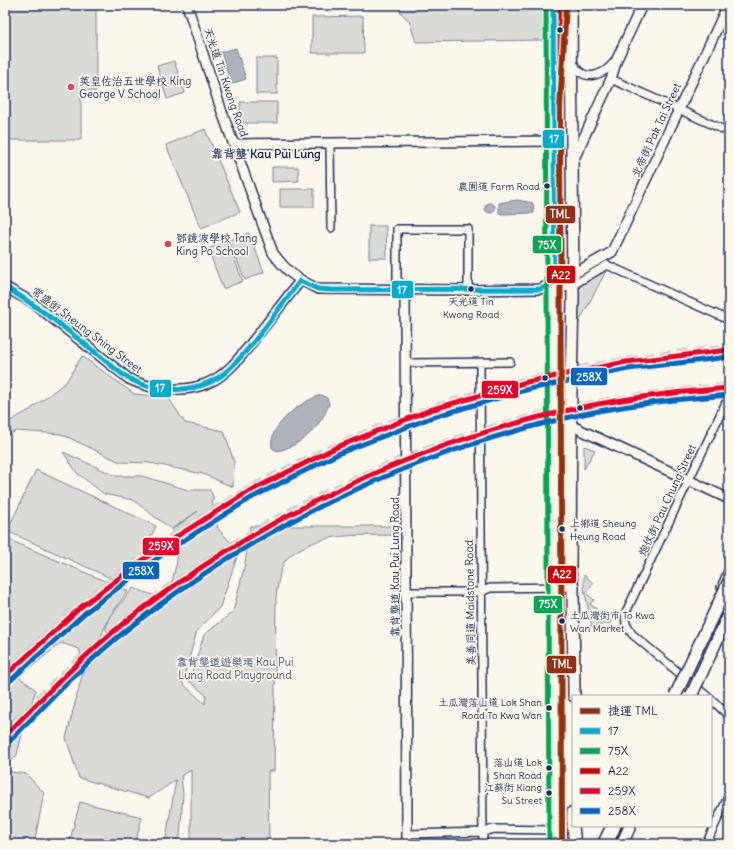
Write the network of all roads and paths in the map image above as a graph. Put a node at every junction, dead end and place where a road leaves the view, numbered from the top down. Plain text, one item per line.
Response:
1 (187, 5) edge
2 (553, 5) edge
3 (571, 5) edge
4 (642, 5) edge
5 (728, 5) edge
6 (571, 58) junction
7 (617, 59) junction
8 (611, 79) junction
9 (680, 109) junction
10 (729, 132) edge
11 (554, 141) junction
12 (330, 143) junction
13 (234, 144) junction
14 (572, 165) junction
15 (331, 228) dead end
16 (612, 252) junction
17 (607, 265) junction
18 (573, 280) junction
19 (300, 281) junction
20 (552, 286) junction
21 (5, 287) edge
22 (405, 290) junction
23 (468, 290) junction
24 (729, 320) edge
25 (510, 362) dead end
26 (405, 363) junction
27 (480, 363) junction
28 (729, 396) edge
29 (570, 425) junction
30 (689, 480) junction
31 (729, 499) edge
32 (729, 569) edge
33 (729, 581) edge
34 (556, 588) junction
35 (573, 588) junction
36 (407, 592) junction
37 (481, 592) junction
38 (729, 614) edge
39 (729, 621) edge
40 (681, 673) junction
41 (694, 692) edge
42 (574, 695) edge
43 (670, 695) edge
44 (675, 695) edge
45 (704, 695) edge
46 (712, 701) edge
47 (729, 716) edge
48 (729, 795) edge
49 (714, 818) edge
50 (573, 827) edge
51 (609, 827) edge
52 (614, 827) edge
53 (630, 827) edge
54 (634, 827) edge
55 (711, 827) edge
56 (556, 830) junction
57 (483, 832) junction
58 (406, 834) junction
59 (407, 844) edge
60 (483, 844) edge
61 (556, 844) edge
62 (575, 844) edge
63 (601, 844) edge
64 (606, 844) edge
65 (622, 844) edge
66 (625, 844) edge
67 (706, 844) edge

1 - 13 street, 天光道 Tin Kwong Road
2 - 11 main road
3 - 6 main road
4 - 7 street
5 - 9 street, 北帝街 Pak Tai Street
6 - 7 street
6 - 14 main road
7 - 8 street
8 - 9 street
8 - 14 street
9 - 10 street
9 - 16 street, 北帝街 Pak Tai Street
11 - 12 street
11 - 20 main road
12 - 13 street
12 - 15 street
13 - 19 street, 天光道 Tin Kwong Road
14 - 18 main road
16 - 17 street, 北帝街 Pak Tai Street
16 - 18 street, 天光道 Tin Kwong Road
17 - 18 street
17 - 24 street
18 - 20 street, 天光道 Tin Kwong Road
18 - 29 main road
19 - 21 street, 常盛街 Sheung Shing Street
19 - 22 street, 天光道 Tin Kwong Road
20 - 23 street, 天光道 Tin Kwong Road
20 - 34 main road
22 - 23 street, 天光道 Tin Kwong Road
22 - 23 street
22 - 26 street, 靠背壟道 Kau Pui Lung Road
25 - 27 street
26 - 27 street
26 - 36 street, 靠背壟道 Kau Pui Lung Road
27 - 37 street, 美善同道 Maidstone Road
28 - 30 street, 炮仗街 Pau Chung Street
29 - 30 street
29 - 35 main road
30 - 31 street
30 - 40 street, 炮仗街 Pau Chung Street
32 - 40 street
33 - 44 main road, bridge
34 - 35 street
34 - 37 street
34 - 56 main road
35 - 42 main road
36 - 37 street
36 - 58 street, 靠背壟道 Kau Pui Lung Road
37 - 57 street, 美善同道 Maidstone Road
38 - 41 main road, bridge
39 - 41 street
40 - 41 street
40 - 43 street
41 - 45 street
46 - 47 street
48 - 49 street
50 - 62 main road
51 - 63 street
52 - 64 main road
53 - 65 main road
54 - 66 street
55 - 67 street
56 - 57 street
56 - 61 main road
57 - 58 street
57 - 60 street, 美善同道 Maidstone Road
58 - 59 street, 靠背壟道 Kau Pui Lung Road

